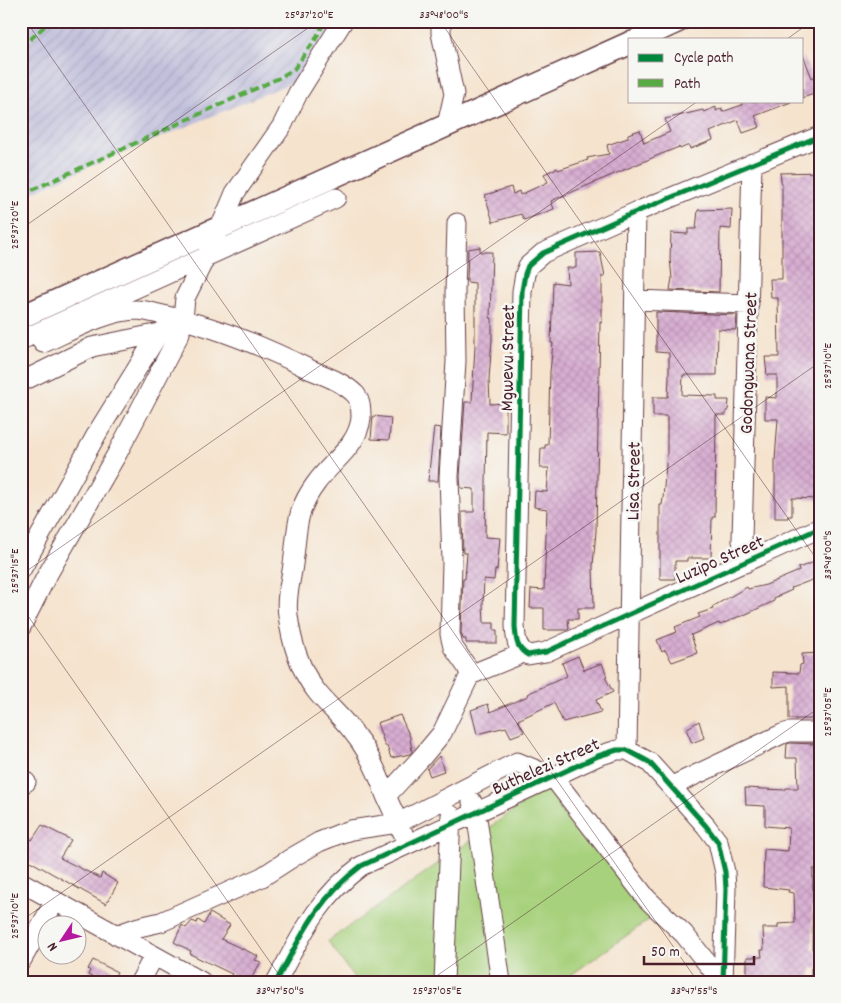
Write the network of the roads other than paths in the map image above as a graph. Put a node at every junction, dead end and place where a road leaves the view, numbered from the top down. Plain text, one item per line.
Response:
1 (343, 21) edge
2 (441, 21) edge
3 (678, 21) edge
4 (641, 38) edge
5 (628, 44) edge
6 (447, 125) junction
7 (820, 136) edge
8 (752, 164) junction
9 (336, 198) dead end
10 (636, 212) junction
11 (457, 223) dead end
12 (221, 226) junction
13 (206, 256) junction
14 (635, 300) junction
15 (749, 304) junction
16 (21, 317) edge
17 (181, 326) junction
18 (159, 333) junction
19 (21, 341) edge
20 (43, 343) junction
21 (92, 347) junction
22 (21, 382) edge
23 (820, 528) edge
24 (745, 563) junction
25 (21, 570) edge
26 (630, 613) junction
27 (21, 627) edge
28 (523, 652) junction
29 (470, 675) junction
30 (820, 732) edge
31 (627, 750) junction
32 (510, 764) junction
33 (553, 777) junction
34 (672, 786) junction
35 (459, 791) junction
36 (386, 796) junction
37 (499, 802) junction
38 (476, 812) junction
39 (398, 823) junction
40 (450, 824) junction
41 (408, 843) junction
42 (21, 882) edge
43 (55, 901) junction
44 (116, 935) junction
45 (154, 956) junction
46 (21, 961) edge
47 (140, 982) edge
48 (202, 982) edge
49 (276, 982) edge
50 (444, 982) edge
51 (501, 982) edge
52 (723, 982) edge

1 - 12 street
2 - 6 street
3 - 4 main road
5 - 6 main road
6 - 12 main road
7 - 8 street, Mgwevu Street
8 - 10 street, Mgwevu Street
8 - 15 street, Godongwana Street
9 - 13 street
10 - 14 street, Lisa Street
10 - 28 street, Mgwevu Street
11 - 29 street
12 - 13 street
12 - 16 main road
13 - 17 street
13 - 19 street
14 - 15 street
14 - 26 street, Lisa Street
15 - 24 street, Godongwana Street
17 - 18 street
17 - 20 street
17 - 27 street
17 - 36 street
18 - 21 street
18 - 25 street
19 - 20 street
20 - 21 street
21 - 22 street
23 - 24 street, Luzipo Street
24 - 26 street, Luzipo Street
26 - 28 street
26 - 31 street, Lisa Street
28 - 29 street
29 - 36 street
30 - 34 street
31 - 33 street, Buthelezi Street
31 - 34 street, Buthelezi Street
32 - 33 street
32 - 35 street
32 - 37 street
33 - 37 street, Buthelezi Street
33 - 52 street
34 - 52 street, Buthelezi Street
35 - 38 street
35 - 39 street
35 - 40 street
36 - 39 street
37 - 38 street, Buthelezi Street
38 - 40 street, Buthelezi Street
38 - 51 street
39 - 41 street
39 - 44 street
40 - 41 street, Buthelezi Street
40 - 50 street
41 - 49 street, Buthelezi Street
42 - 43 street
43 - 44 street
43 - 46 street
44 - 45 street
45 - 47 street
45 - 48 street

